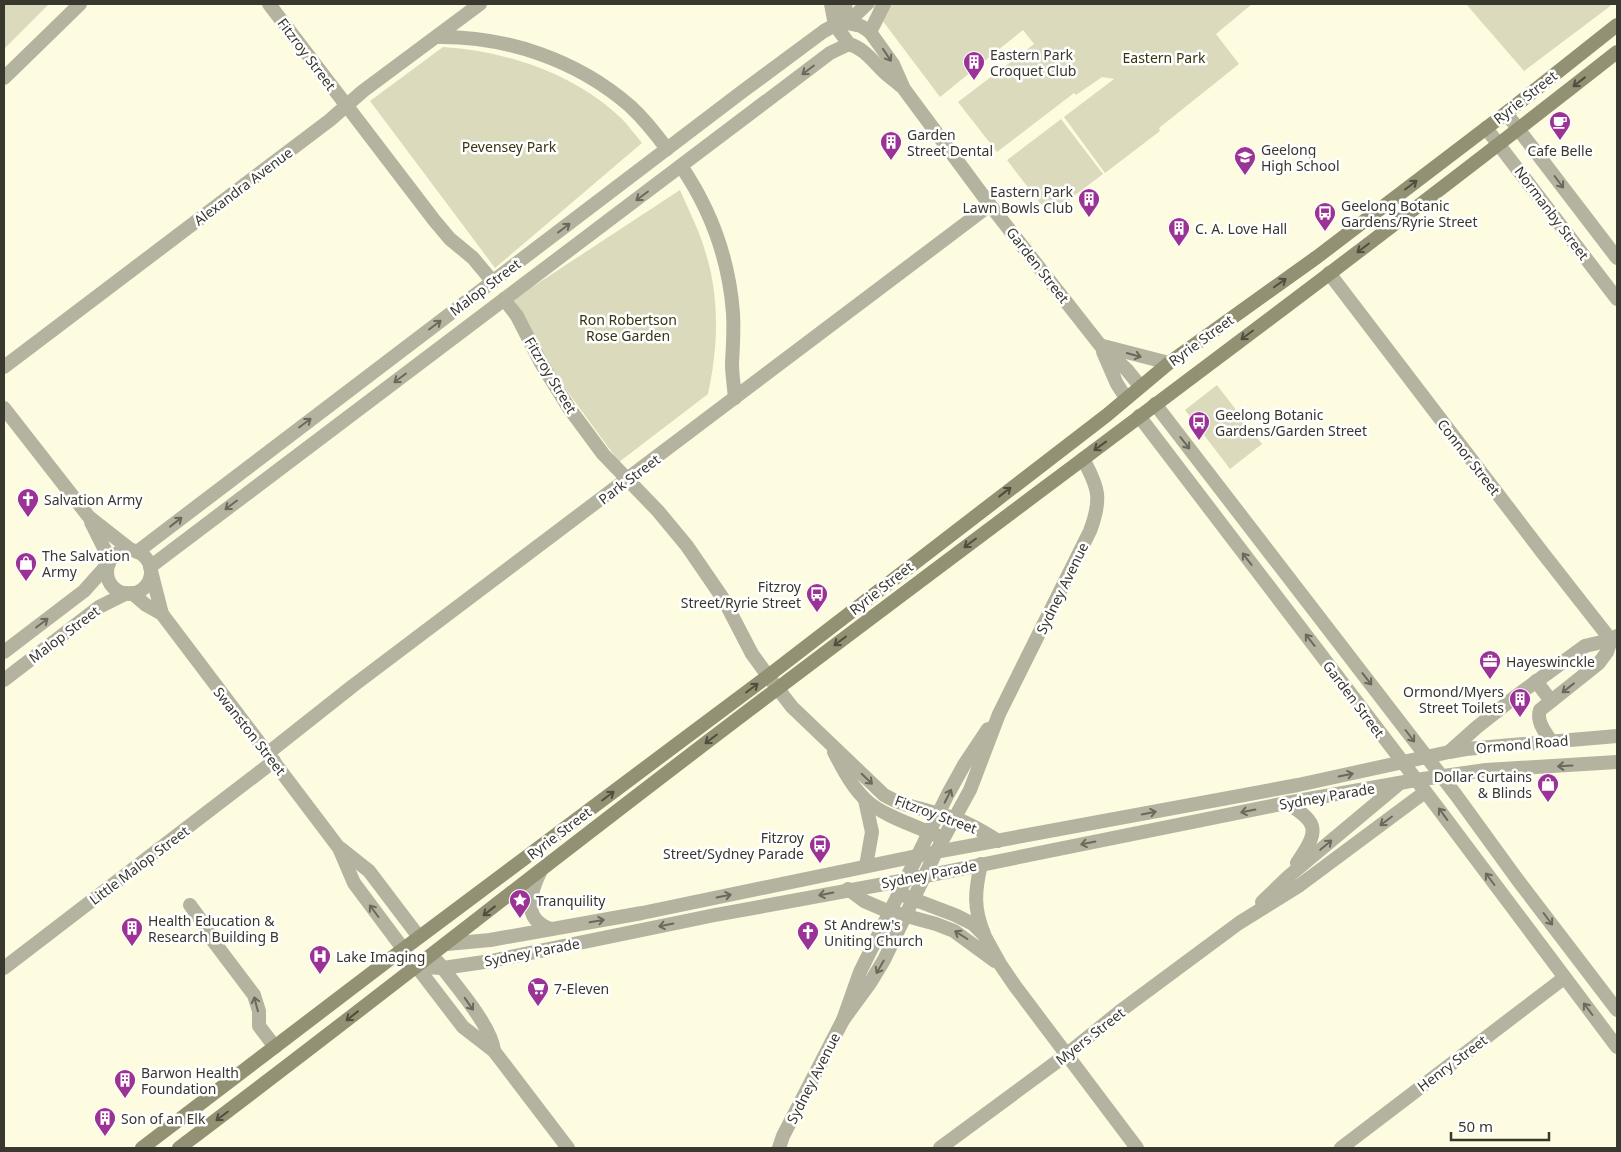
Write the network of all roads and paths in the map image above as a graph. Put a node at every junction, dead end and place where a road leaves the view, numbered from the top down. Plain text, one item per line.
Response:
1 (80, 4) edge
2 (269, 4) edge
3 (480, 4) edge
4 (831, 4) edge
5 (845, 4) edge
6 (867, 4) edge
7 (884, 4) edge
8 (841, 24) junction
9 (1617, 25) edge
10 (870, 32) junction
11 (437, 37) junction
12 (849, 44) junction
13 (1617, 52) edge
14 (4, 78) edge
15 (904, 89) junction
16 (741, 92) junction
17 (347, 106) junction
18 (754, 110) junction
19 (1506, 113) junction
20 (1486, 128) junction
21 (1519, 129) junction
22 (1499, 144) junction
23 (668, 149) junction
24 (681, 166) junction
25 (990, 205) junction
26 (1317, 257) junction
27 (1617, 258) edge
28 (1329, 274) junction
29 (492, 282) junction
30 (1613, 284) edge
31 (504, 299) junction
32 (1617, 299) edge
33 (1100, 345) junction
34 (1169, 362) junction
35 (4, 367) edge
36 (1140, 386) junction
37 (735, 398) junction
38 (1126, 398) junction
39 (1155, 404) junction
40 (4, 408) edge
41 (1139, 416) junction
42 (1083, 459) junction
43 (627, 479) junction
44 (1218, 485) junction
45 (1200, 498) junction
46 (89, 517) junction
47 (134, 551) junction
48 (109, 562) junction
49 (150, 568) junction
50 (1294, 585) junction
51 (130, 593) junction
52 (1277, 597) junction
53 (162, 614) junction
54 (1614, 638) edge
55 (16, 643) junction
56 (4, 652) edge
57 (29, 660) junction
58 (768, 676) junction
59 (4, 680) edge
60 (1536, 681) junction
61 (777, 688) junction
62 (1551, 702) junction
63 (999, 714) junction
64 (1394, 714) junction
65 (1376, 727) junction
66 (1617, 736) edge
67 (1551, 741) junction
68 (831, 746) junction
69 (1446, 753) junction
70 (271, 757) junction
71 (1429, 759) junction
72 (1616, 764) edge
73 (1410, 773) junction
74 (1442, 777) junction
75 (1399, 784) junction
76 (1425, 792) junction
77 (865, 800) junction
78 (1286, 803) junction
79 (938, 814) junction
80 (955, 818) junction
81 (1477, 824) junction
82 (936, 835) junction
83 (1459, 837) junction
84 (998, 841) junction
85 (339, 848) junction
86 (936, 852) junction
87 (918, 855) junction
88 (981, 864) junction
89 (866, 866) junction
90 (542, 870) junction
91 (924, 876) junction
92 (1288, 876) junction
93 (906, 880) junction
94 (848, 889) junction
95 (899, 894) junction
96 (914, 899) junction
97 (190, 905) dead end
98 (890, 912) junction
99 (906, 916) junction
100 (1239, 923) junction
101 (551, 929) junction
102 (984, 935) junction
103 (420, 937) junction
104 (447, 944) junction
105 (404, 950) junction
106 (433, 955) junction
107 (1000, 964) junction
108 (417, 967) junction
109 (4, 968) edge
110 (443, 968) junction
111 (1564, 978) junction
112 (1617, 1010) edge
113 (843, 1020) junction
114 (275, 1047) junction
115 (1617, 1047) edge
116 (494, 1051) junction
117 (1066, 1055) junction
118 (781, 1142) edge
119 (142, 1148) edge
120 (179, 1148) edge
121 (568, 1148) edge
122 (775, 1148) edge
123 (940, 1148) edge
124 (1137, 1148) edge
125 (1341, 1148) edge

1 - 14 street
2 - 17 street, Fitzroy Street
3 - 11 street, Alexandra Avenue
4 - 8 street, Garden Street
5 - 8 street
6 - 8 street, Malop Street
7 - 10 street
8 - 10 street
8 - 12 street, Garden Street
8 - 16 street, Malop Street
9 - 19 main road, Ryrie Street
10 -> 15 street, Garden Street
11 - 17 street, Alexandra Avenue
11 - 23 street
12 - 15 street, Garden Street
12 -> 18 street, Malop Street
13 -> 21 main road, Ryrie Street
15 - 25 street, Garden Street
16 - 18 street
16 - 23 street, Malop Street
17 - 29 street, Fitzroy Street
17 - 35 street, Alexandra Avenue
18 - 24 street, Malop Street
19 - 20 main road, Ryrie Street
19 - 21 street, Normanby Street
20 - 22 street, Normanby Street
26 -> 20 main road, Ryrie Street
21 - 22 main road, Ryrie Street
21 -> 27 street, Normanby Street
22 -> 28 main road, Ryrie Street
22 - 30 street, Normanby Street
23 - 24 street
29 -> 23 street, Malop Street
24 -> 31 street, Malop Street
24 - 37 street
25 - 33 street, Garden Street
25 - 37 street, Park Street
26 - 28 main road
34 -> 26 main road, Ryrie Street
28 -> 39 main road, Ryrie Street
28 - 54 street, Connor Street
29 - 31 street, Fitzroy Street
47 -> 29 street, Malop Street
30 - 32 street, Normanby Street
31 - 43 street, Fitzroy Street
31 -> 49 street, Malop Street
33 -> 34 street
33 - 36 street, Garden Street
33 - 38 street, Garden Street
34 - 36 main road, Ryrie Street
36 - 38 main road, Ryrie Street
36 - 39 main road, Garden Street
37 - 43 street, Park Street
38 - 41 main road, Garden Street
58 -> 38 main road, Ryrie Street
39 - 41 main road, Ryrie Street
39 -> 44 street, Garden Street
40 - 46 street
41 -> 42 main road, Ryrie Street
41 - 45 street, Garden Street
42 -> 61 main road, Ryrie Street
42 - 63 street, Sydney Avenue
43 - 58 street, Fitzroy Street
43 - 70 street, Park Street
44 - 45 street
44 - 50 street, Garden Street
52 -> 45 street, Garden Street
46 - 47 street
46 - 48 street
47 - 48 street
47 - 49 street
48 - 51 street
55 -> 48 street, Malop Street
49 - 51 street
49 - 53 street, Swanston Street
50 - 52 street
50 -> 64 street, Garden Street
51 - 53 street, Swanston Street
51 - 57 street, Malop Street
65 -> 52 street, Garden Street
53 - 70 street, Swanston Street
54 - 60 street
54 -> 62 street
55 - 56 street, Malop Street
55 - 57 street
57 - 59 street, Malop Street
58 - 61 street, Fitzroy Street
103 -> 58 main road, Ryrie Street
60 - 62 street
60 - 69 street
61 - 68 street, Fitzroy Street
61 -> 90 main road, Ryrie Street
62 - 67 street
79 -> 63 street, Sydney Avenue
63 - 80 street, Sydney Avenue
64 - 65 street
64 -> 71 street, Garden Street
65 - 73 street, Garden Street
66 - 67 street, Ormond Road
67 - 69 street, Ormond Road
68 - 77 street, Fitzroy Street
68 -> 79 street, Fitzroy Street
69 - 71 street, Ormond Road
70 - 85 street, Swanston Street
70 - 109 street, Little Malop Street
71 - 73 street, Sydney Parade
71 - 74 street, Garden Street
72 -> 74 street, Ormond Road
73 - 74 street, Sydney Parade
73 - 75 street, Sydney Parade
73 - 76 street, Garden Street
84 -> 73 street, Sydney Parade
74 - 76 street, Myers Street
74 - 81 street, Garden Street
75 - 78 street, Sydney Parade
92 -> 75 street, Myers Street
83 -> 76 street, Garden Street
76 -> 100 street, Myers Street
77 - 82 street, Fitzroy Street
77 - 89 street, Fitzroy Street
78 -> 88 street, Sydney Parade
78 - 92 street
79 - 80 street, Fitzroy Street
79 - 82 street, Sydney Avenue
80 - 82 street, Sydney Avenue
80 - 84 street, Fitzroy Street
81 - 83 street
81 -> 112 street, Garden Street
82 - 86 street, Sydney Avenue
82 - 87 street, Sydney Avenue
111 -> 83 street, Garden Street
84 - 86 street, Sydney Parade
85 - 103 street, Swanston Street
105 -> 85 street, Swanston Street
86 - 87 street, Sydney Parade
86 - 91 street, Sydney Avenue
87 - 89 street, Sydney Parade
87 - 93 street, Sydney Avenue
88 - 91 street, Sydney Parade
88 - 102 street
101 -> 89 street, Sydney Parade
90 - 101 street
90 -> 104 main road, Ryrie Street
91 - 93 street, Sydney Parade
91 - 96 street, Sydney Avenue
92 - 100 street, Myers Street
93 - 94 street, Sydney Parade
93 - 95 street, Sydney Avenue
94 - 98 street
94 -> 110 street, Sydney Parade
95 - 96 street
95 - 98 street, Sydney Avenue
96 - 99 street, Sydney Avenue
96 - 102 street
114 -> 97 street
98 - 99 street
98 - 113 street, Sydney Avenue
107 -> 99 street
99 -> 113 street, Sydney Avenue
100 - 117 street, Myers Street
101 - 104 street, Sydney Parade
102 - 107 street
103 - 104 main road
103 - 105 main road, Ryrie Street
103 - 106 main road, Swanston Street
104 - 106 main road, Ryrie Street
105 - 108 main road, Swanston Street
105 - 114 main road, Ryrie Street
106 - 108 main road, Ryrie Street
106 - 110 street, Swanston Street
107 - 117 street
108 - 110 street, Sydney Parade
108 - 116 street, Swanston Street
108 -> 120 main road, Ryrie Street
110 -> 116 street, Swanston Street
115 -> 111 street, Garden Street
111 - 125 street, Henry Street
113 - 118 street, Sydney Avenue
114 - 119 main road, Ryrie Street
116 - 121 street, Swanston Street
117 - 123 street, Myers Street
117 - 124 street
118 - 122 street, Sydney Avenue

